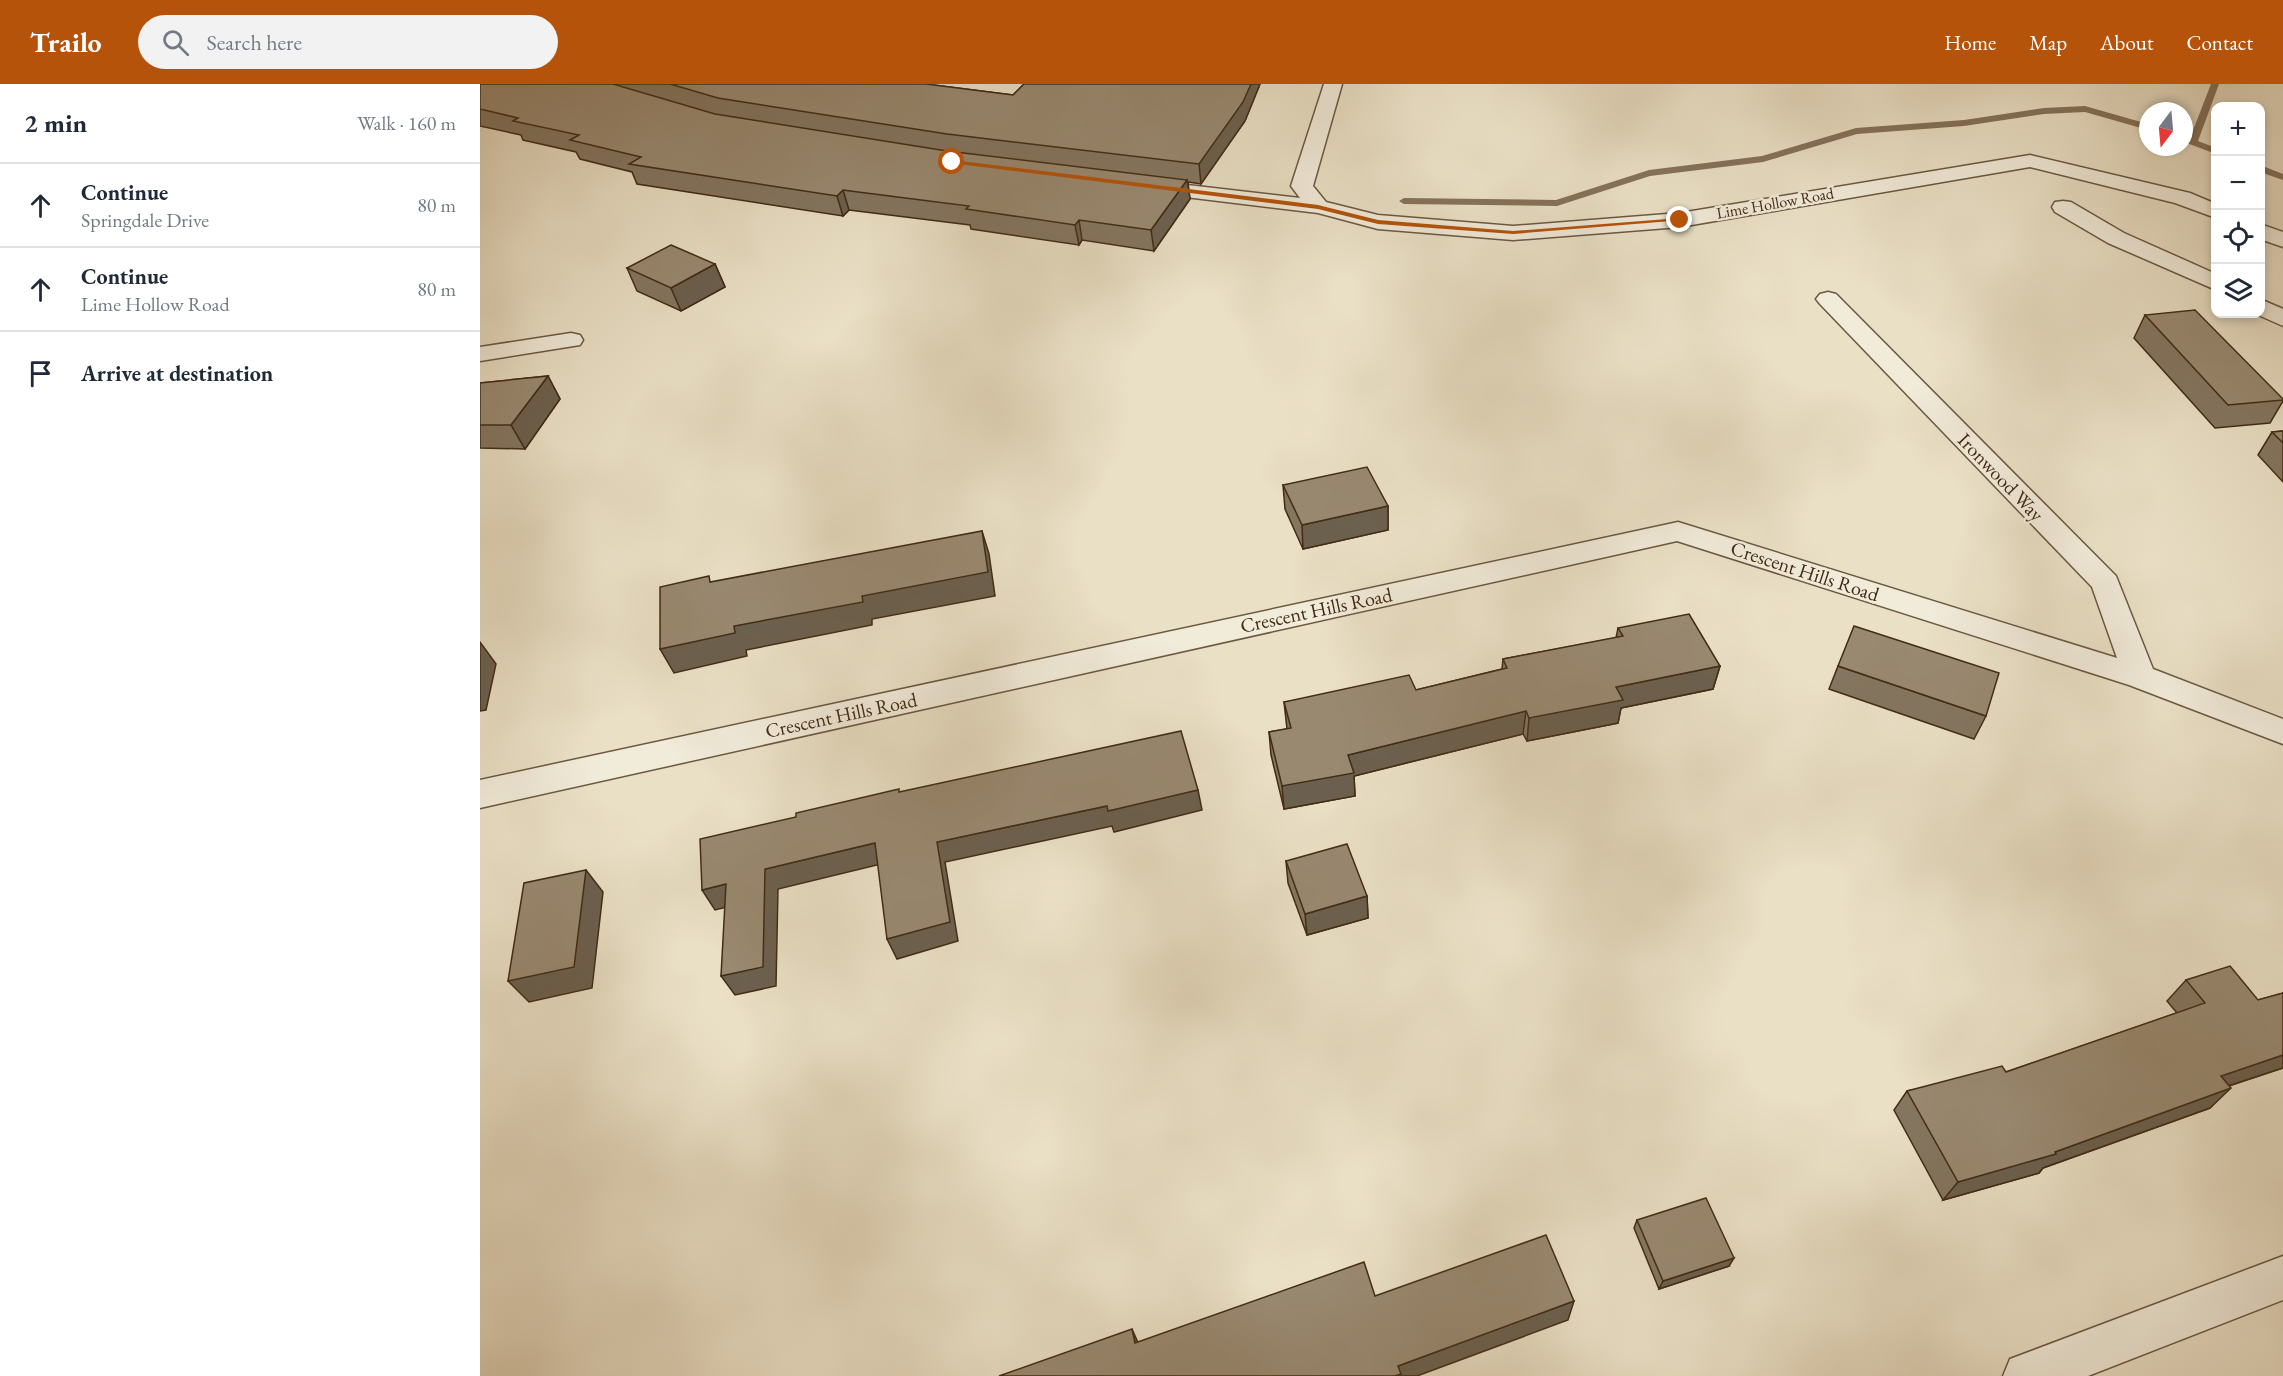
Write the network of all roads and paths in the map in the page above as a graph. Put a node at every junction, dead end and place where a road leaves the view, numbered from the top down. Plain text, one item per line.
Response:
1 (1333, 84) edge
2 (1129, 184) edge
3 (1318, 207) junction
4 (2063, 207) dead end
5 (2211, 210) edge
6 (2265, 233) edge
7 (2283, 240) edge
8 (2211, 281) edge
9 (1828, 299) dead end
10 (2265, 309) edge
11 (2283, 319) edge
12 (571, 340) dead end
13 (480, 354) edge
14 (2140, 677) junction
15 (2283, 732) edge
16 (480, 794) edge
17 (2283, 1278) edge
18 (2027, 1376) edge

1 - 3 street
2 - 3 street, Lime Hollow Road
3 - 5 street, Lime Hollow Road
4 - 8 street
6 - 7 street
9 - 14 street, Ironwood Way
10 - 11 street
12 - 13 street
14 - 15 street, Crescent Hills Road
14 - 16 street, Crescent Hills Road
17 - 18 street

